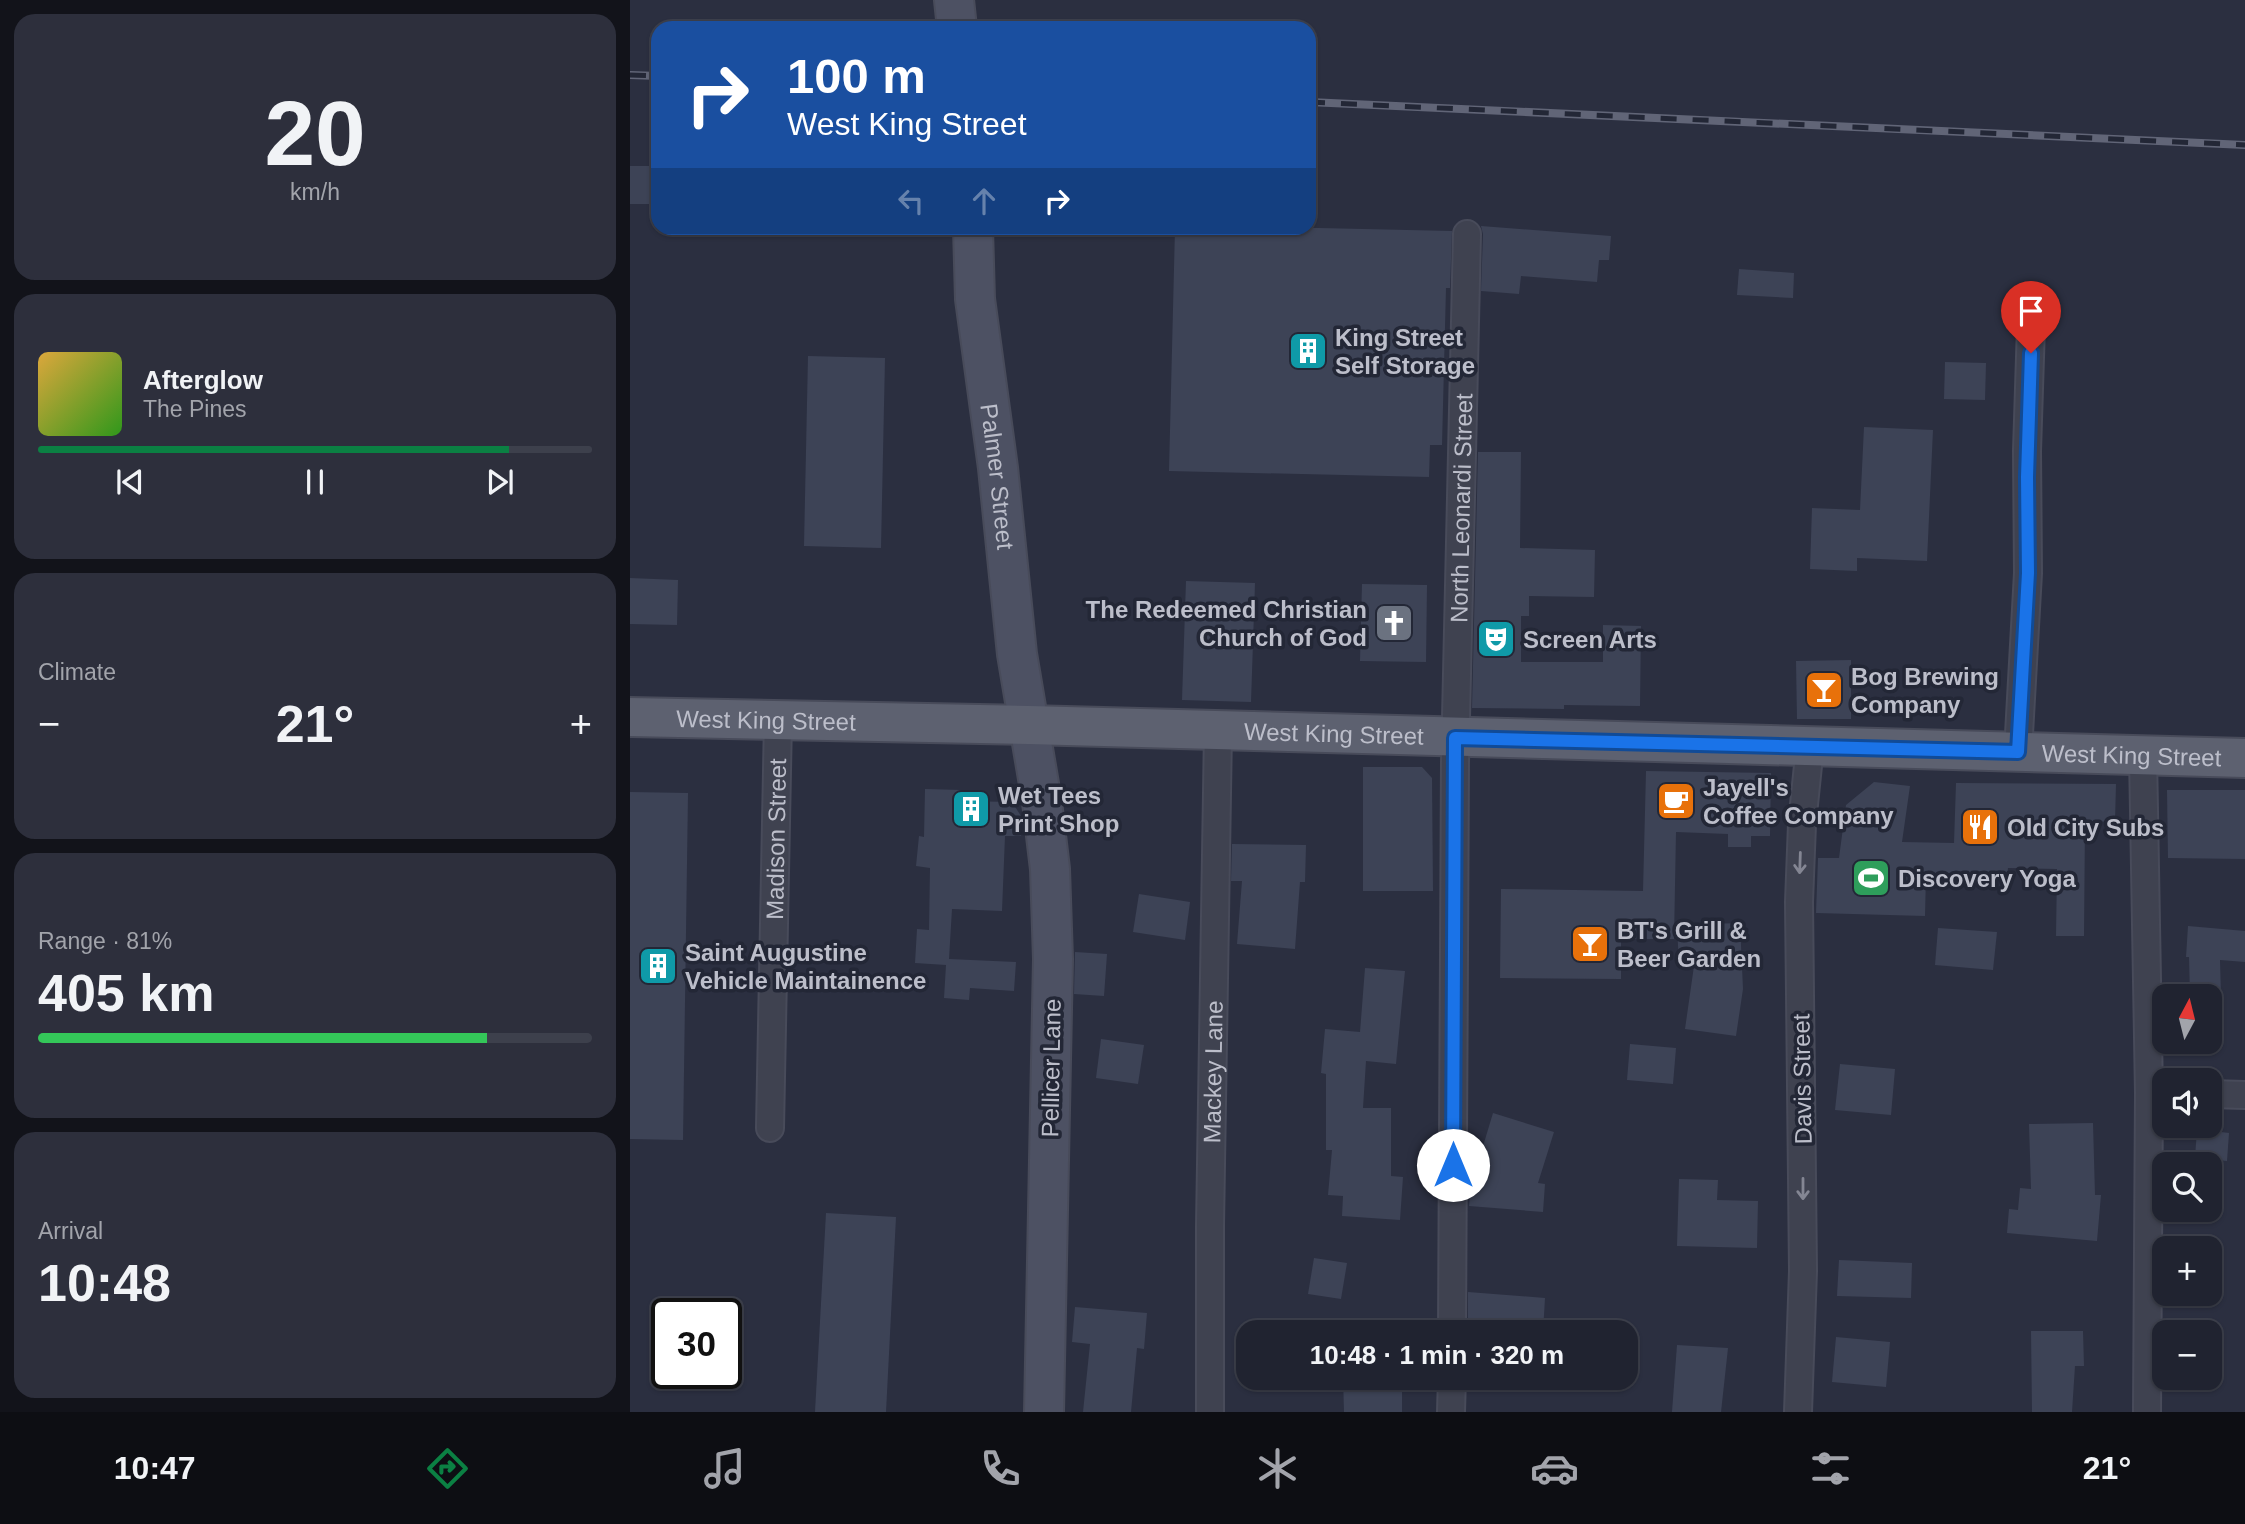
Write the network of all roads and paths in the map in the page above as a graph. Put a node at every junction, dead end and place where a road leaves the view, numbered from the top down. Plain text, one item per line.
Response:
1 (954, 0) edge
2 (956, 21) edge
3 (1467, 234) dead end
4 (973, 235) edge
5 (2031, 326) dead end
6 (630, 717) edge
7 (778, 720) junction
8 (1029, 725) junction
9 (1218, 731) junction
10 (1455, 738) junction
11 (1810, 746) junction
12 (2018, 752) junction
13 (2143, 755) junction
14 (2245, 758) edge
15 (2156, 1068) edge
16 (2222, 1094) edge
17 (2245, 1095) edge
18 (771, 1128) dead end
19 (2156, 1138) edge
20 (1452, 1320) edge
21 (1452, 1390) edge
22 (1044, 1412) edge
23 (1210, 1412) edge
24 (1451, 1412) edge
25 (1798, 1412) edge
26 (2147, 1412) edge

1 - 2 main road
3 - 10 street, North Leonardi Street
4 - 8 main road, Palmer Street
5 - 12 street
6 - 7 main road, West King Street
7 - 8 main road, West King Street
7 - 18 street, Madison Street
8 - 9 main road, West King Street
8 - 22 main road, Pellicer Lane
9 - 10 main road, West King Street
9 - 23 street, Mackey Lane
10 - 11 main road, West King Street
10 - 20 street, North Leonardi Street
11 - 12 main road, West King Street
11 -> 25 street, Davis Street
12 - 13 main road, West King Street
13 - 14 main road, West King Street
13 - 15 street
16 - 17 street
19 - 26 street
21 - 24 street

